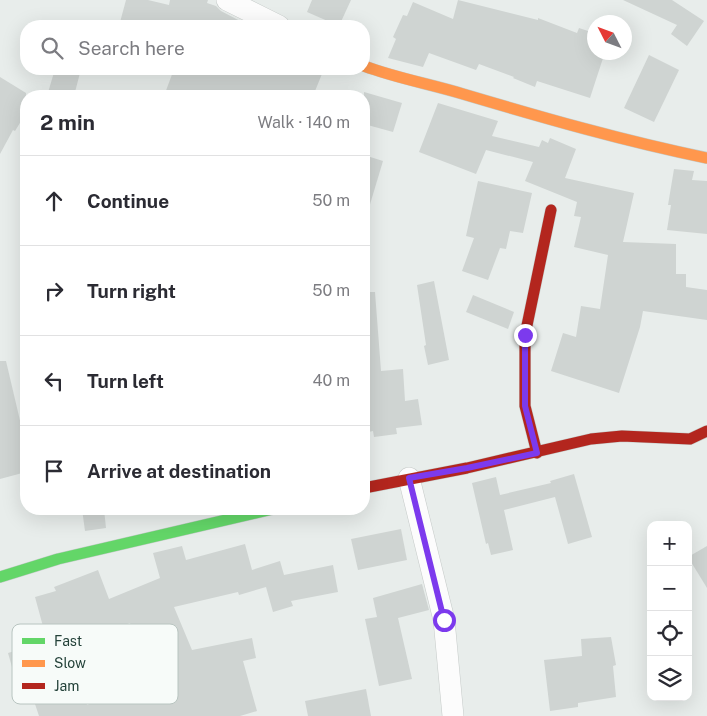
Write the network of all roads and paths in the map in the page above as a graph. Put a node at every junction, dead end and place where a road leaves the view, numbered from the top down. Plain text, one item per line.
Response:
1 (227, 0) edge
2 (267, 20) edge
3 (370, 69) edge
4 (707, 158) edge
5 (551, 210) dead end
6 (707, 431) edge
7 (537, 453) junction
8 (409, 478) junction
9 (370, 487) edge
10 (247, 515) edge
11 (0, 577) edge
12 (453, 716) edge

1 - 2 street
3 - 4 street
5 - 7 street
6 - 7 street
7 - 8 street
8 - 9 street
8 - 12 street
10 - 11 street

